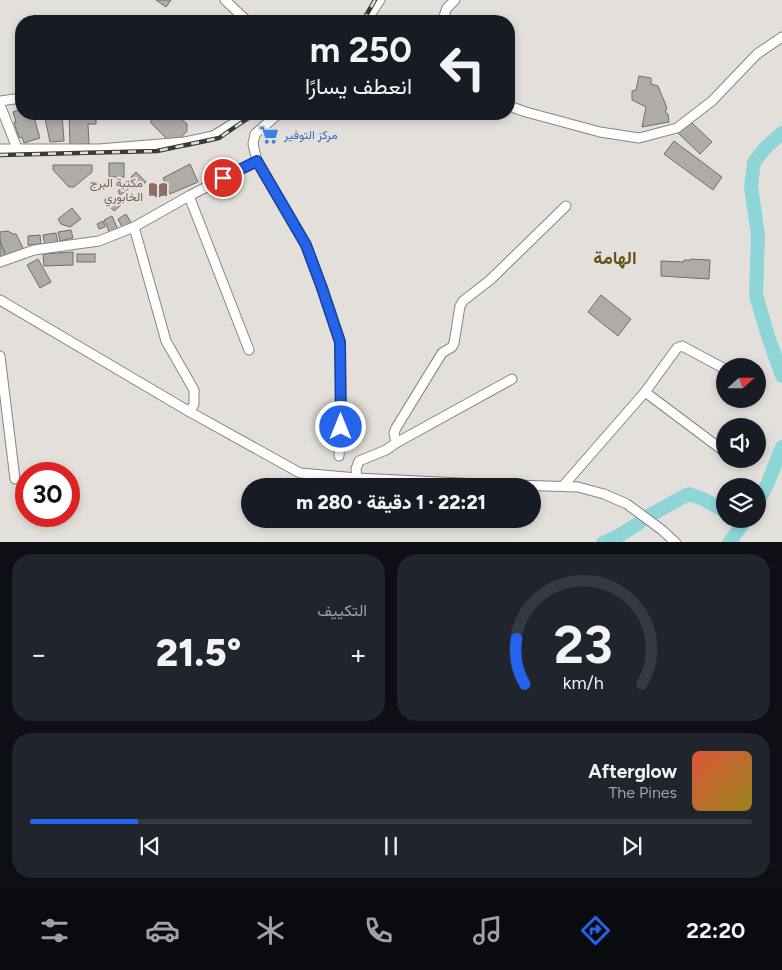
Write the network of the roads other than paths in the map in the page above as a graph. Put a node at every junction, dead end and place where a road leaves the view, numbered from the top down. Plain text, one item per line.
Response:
1 (225, 0) edge
2 (380, 0) edge
3 (455, 0) edge
4 (241, 15) edge
5 (370, 15) edge
6 (444, 15) edge
7 (782, 37) edge
8 (15, 99) edge
9 (0, 101) edge
10 (0, 106) edge
11 (515, 108) edge
12 (239, 120) edge
13 (271, 120) edge
14 (17, 148) junction
15 (0, 149) edge
16 (257, 161) junction
17 (189, 196) junction
18 (566, 206) dead end
19 (134, 228) junction
20 (0, 262) edge
21 (0, 300) edge
22 (249, 350) dead end
23 (0, 356) edge
24 (716, 364) edge
25 (512, 379) dead end
26 (646, 392) junction
27 (190, 412) junction
28 (396, 442) junction
29 (716, 445) edge
30 (339, 456) dead end
31 (357, 478) joint
32 (15, 479) dead end
33 (541, 485) edge
34 (563, 486) junction
35 (676, 542) edge

1 - 4 street
2 - 5 street
3 - 6 street
7 - 11 street
8 - 9 street
10 - 14 street
12 - 14 street
13 - 16 street
14 - 15 street
16 - 17 street
16 - 30 street
17 - 19 street
17 - 22 street
18 - 28 street
19 - 20 street
19 - 27 street
21 - 27 street
23 - 32 street
24 - 26 street
25 - 28 street
26 - 29 street
26 - 34 street
27 - 31 street
28 - 31 street
33 - 34 street
34 - 35 street

